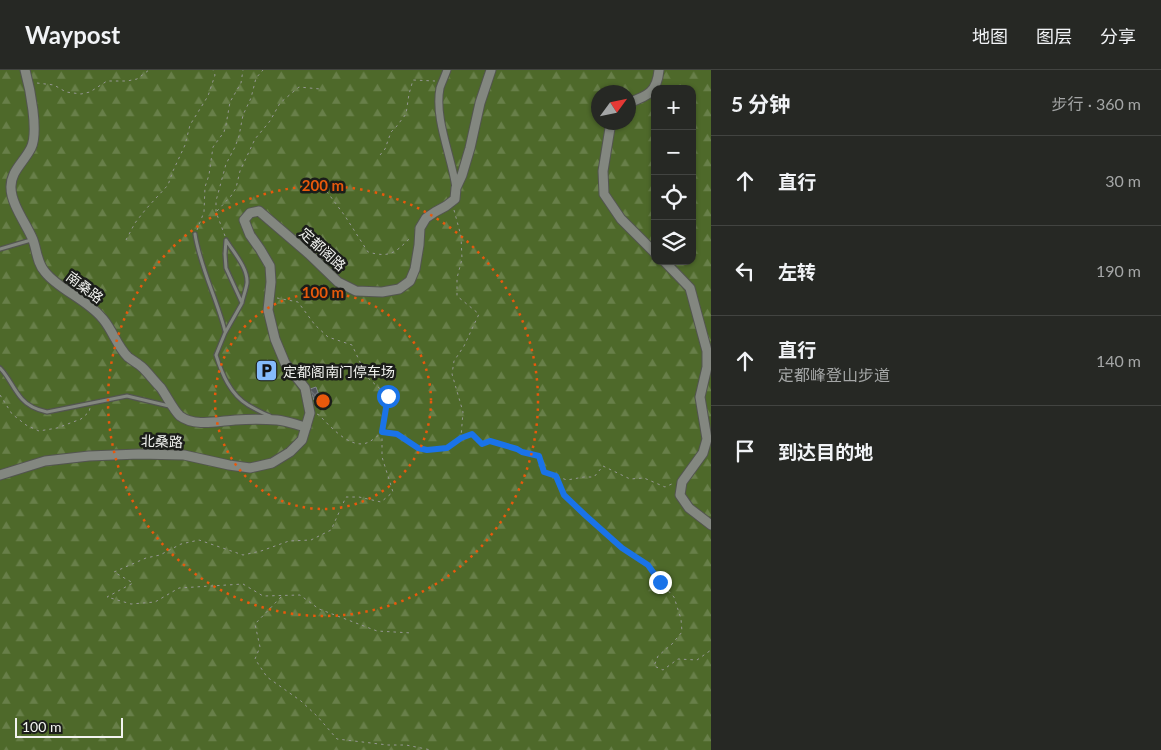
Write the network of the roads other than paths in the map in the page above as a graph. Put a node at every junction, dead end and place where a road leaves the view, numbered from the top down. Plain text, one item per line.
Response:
1 (26, 70) edge
2 (447, 70) edge
3 (491, 70) edge
4 (659, 70) edge
5 (636, 100) edge
6 (610, 130) edge
7 (456, 188) junction
8 (195, 234) road end
9 (32, 239) junction
10 (0, 249) edge
11 (651, 249) edge
12 (668, 265) edge
13 (242, 303) junction
14 (225, 333) junction
15 (0, 368) edge
16 (174, 407) junction
17 (277, 420) junction
18 (306, 427) junction
19 (0, 474) edge
20 (711, 525) edge

1 - 9 street, 南桑路
2 - 7 street
3 - 7 street
4 - 5 street
6 - 11 street
7 - 18 street, 定都阁路
8 - 14 lane
9 - 10 lane
9 - 16 street, 南桑路
12 - 20 street
13 - 13 lane
13 - 14 lane
14 - 17 lane
15 - 16 lane
16 - 17 street, 南桑路
17 - 18 street, 南桑路
18 - 19 street, 北桑路

